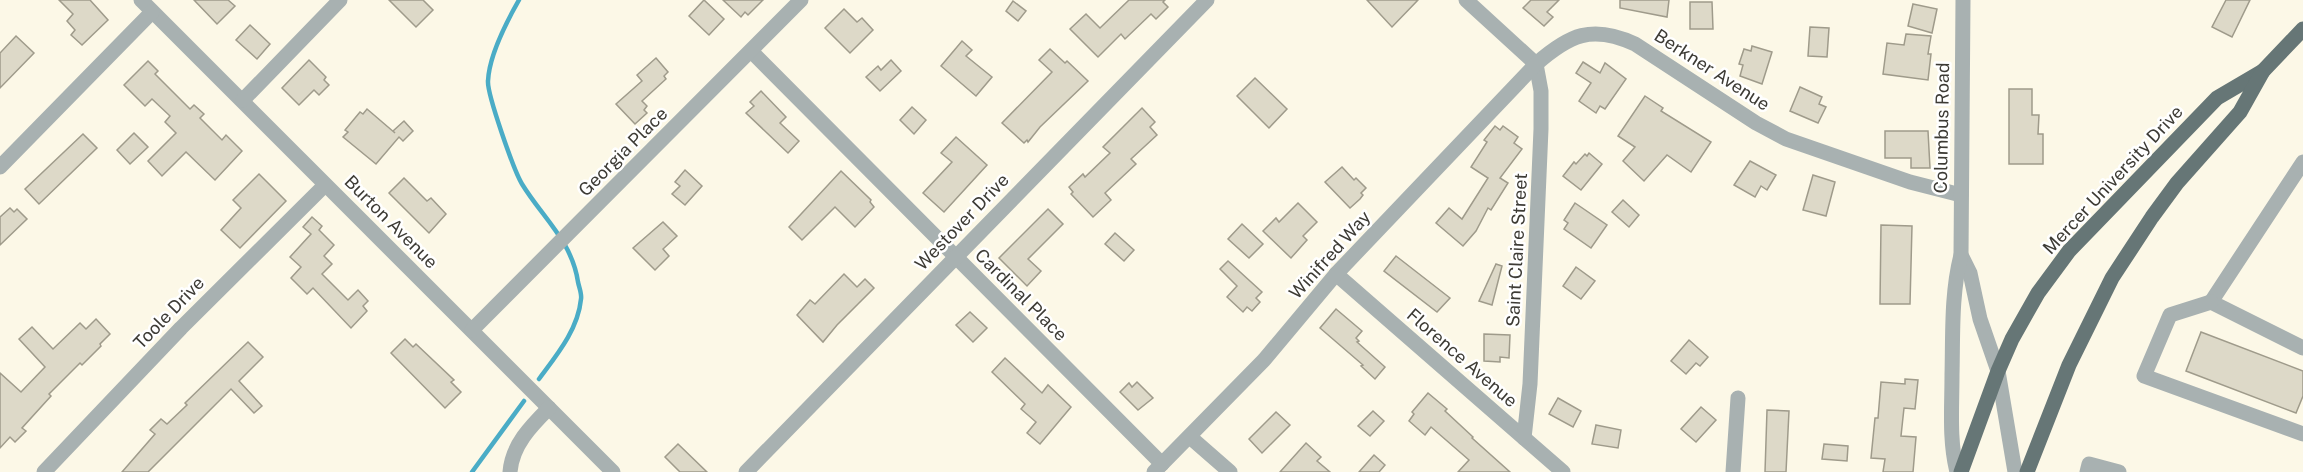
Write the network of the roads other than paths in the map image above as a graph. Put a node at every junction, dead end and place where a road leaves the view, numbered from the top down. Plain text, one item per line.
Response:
1 (141, 0) edge
2 (340, 0) edge
3 (801, 0) edge
4 (1207, 0) edge
5 (1466, 0) edge
6 (1963, 0) edge
7 (152, 12) junction
8 (2303, 29) edge
9 (751, 51) junction
10 (1536, 64) junction
11 (2263, 71) junction
12 (243, 100) junction
13 (2303, 162) edge
14 (0, 167) edge
15 (325, 185) junction
16 (1961, 195) junction
17 (1961, 255) junction
18 (955, 257) junction
19 (1336, 274) junction
20 (2211, 302) junction
21 (472, 330) junction
22 (2303, 348) edge
23 (1998, 371) junction
24 (1737, 398) dead end
25 (549, 408) junction
26 (2303, 434) edge
27 (1190, 436) junction
28 (1524, 438) junction
29 (1158, 468) edge
30 (44, 472) edge
31 (510, 472) edge
32 (614, 472) edge
33 (746, 472) edge
34 (1230, 472) edge
35 (1563, 472) edge
36 (1733, 472) edge
37 (1959, 472) edge
38 (2015, 472) edge
39 (2027, 472) edge
40 (2087, 472) edge
41 (2120, 472) edge

1 - 7 street, Burton Avenue
2 - 12 street
3 - 9 street, Georgia Place
4 - 18 street, Westover Drive
5 - 10 street
6 - 16 street, Columbus Road
7 - 12 street, Burton Avenue
7 - 14 street
8 - 11 main road, Mercer University Drive
9 - 18 street, Cardinal Place
9 - 21 street, Georgia Place
10 - 16 street, Berkner Avenue
10 - 19 street, Winifred Way
10 - 28 street, Saint Claire Street
11 - 23 main road, Mercer University Drive
11 - 39 main road, Mercer University Drive
12 - 15 street, Burton Avenue
13 - 20 street
15 - 21 street, Burton Avenue
15 - 30 street, Toole Drive
16 - 17 street, Columbus Road
17 - 23 street, Columbus Road
17 - 37 street, Columbus Road
18 - 29 street, Cardinal Place
18 - 33 street, Westover Drive
19 - 27 street, Winifred Way
19 - 28 street, Florence Avenue
20 - 22 street
20 - 26 street
21 - 25 street, Burton Avenue
23 - 37 main road, Mercer University Drive
23 - 38 street, Columbus Road
24 - 36 street
25 - 31 street
25 - 32 street, Burton Avenue
27 - 29 street, Winifred Way
27 - 34 street
28 - 35 street, Florence Avenue
40 - 41 street

